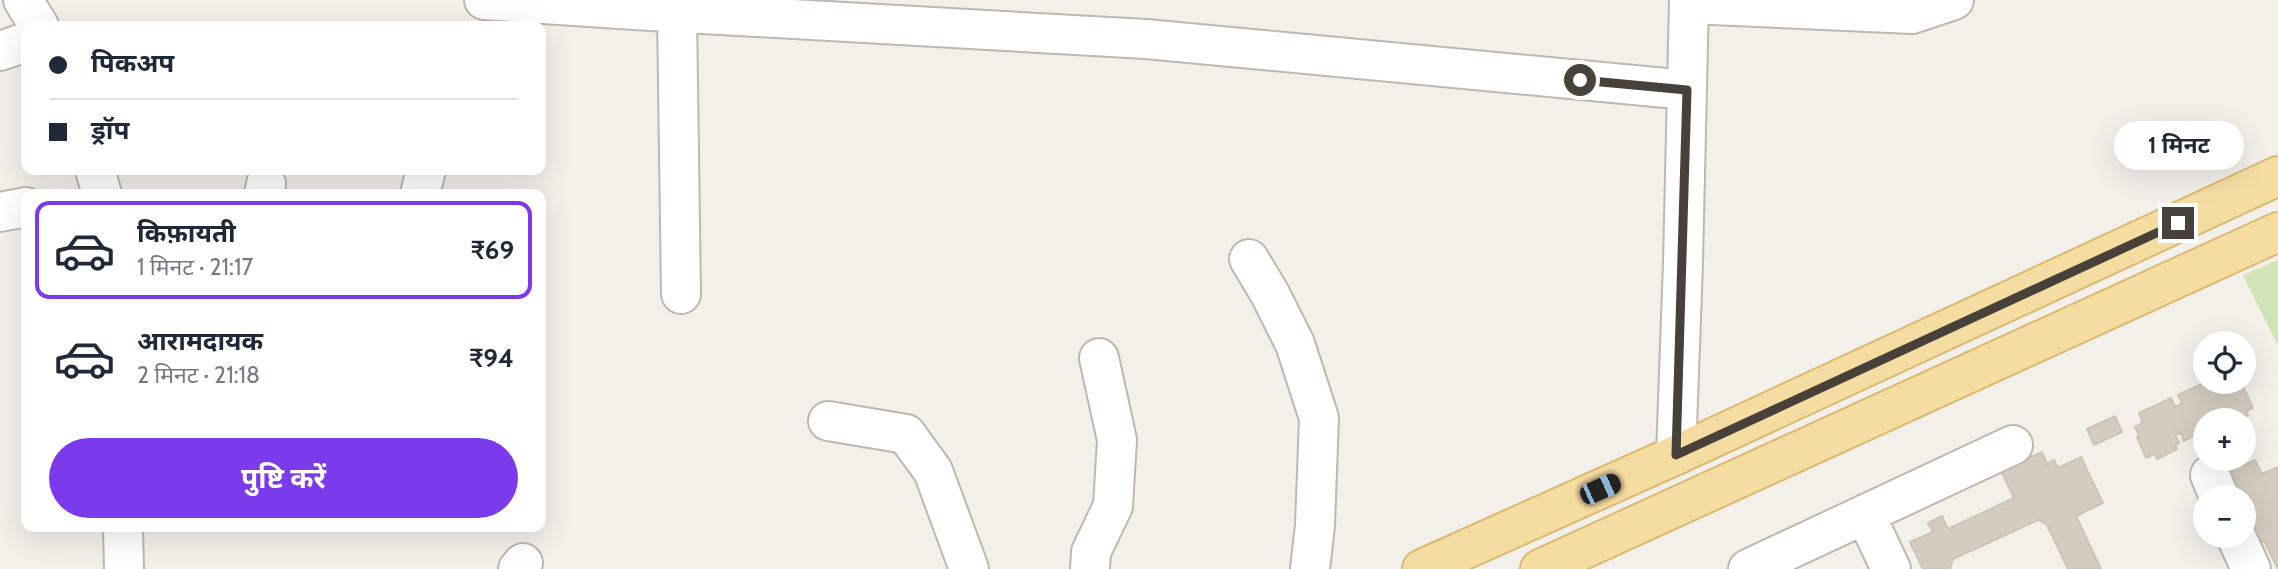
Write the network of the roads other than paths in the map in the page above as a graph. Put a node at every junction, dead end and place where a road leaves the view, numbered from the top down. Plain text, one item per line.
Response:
1 (23, 0) edge
2 (484, 0) edge
3 (1954, 0) edge
4 (1689, 2) edge
5 (677, 13) junction
6 (36, 21) edge
7 (479, 21) edge
8 (21, 44) edge
9 (0, 51) edge
10 (1687, 90) junction
11 (2278, 176) edge
12 (21, 208) edge
13 (0, 212) edge
14 (2278, 232) edge
15 (1250, 259) dead end
16 (681, 294) dead end
17 (1100, 358) dead end
18 (828, 421) dead end
19 (2013, 445) dead end
20 (1676, 455) junction
21 (1865, 514) junction
22 (123, 532) edge
23 (2241, 548) edge
24 (124, 569) edge
25 (969, 569) edge
26 (1090, 569) edge
27 (1310, 569) edge
28 (1422, 569) edge
29 (1539, 569) edge
30 (1748, 569) edge
31 (1891, 569) edge
32 (2251, 569) edge

1 - 6 street
2 - 5 street
2 - 7 street
3 - 4 street
4 - 10 street
5 - 10 street
5 - 16 street
8 - 9 street
10 - 20 street
11 - 20 main road
12 - 13 street
14 - 29 main road
15 - 27 street
17 - 26 street
18 - 25 street
19 - 21 street
20 - 28 main road
21 - 30 street
21 - 31 street
22 - 24 street
23 - 32 street

